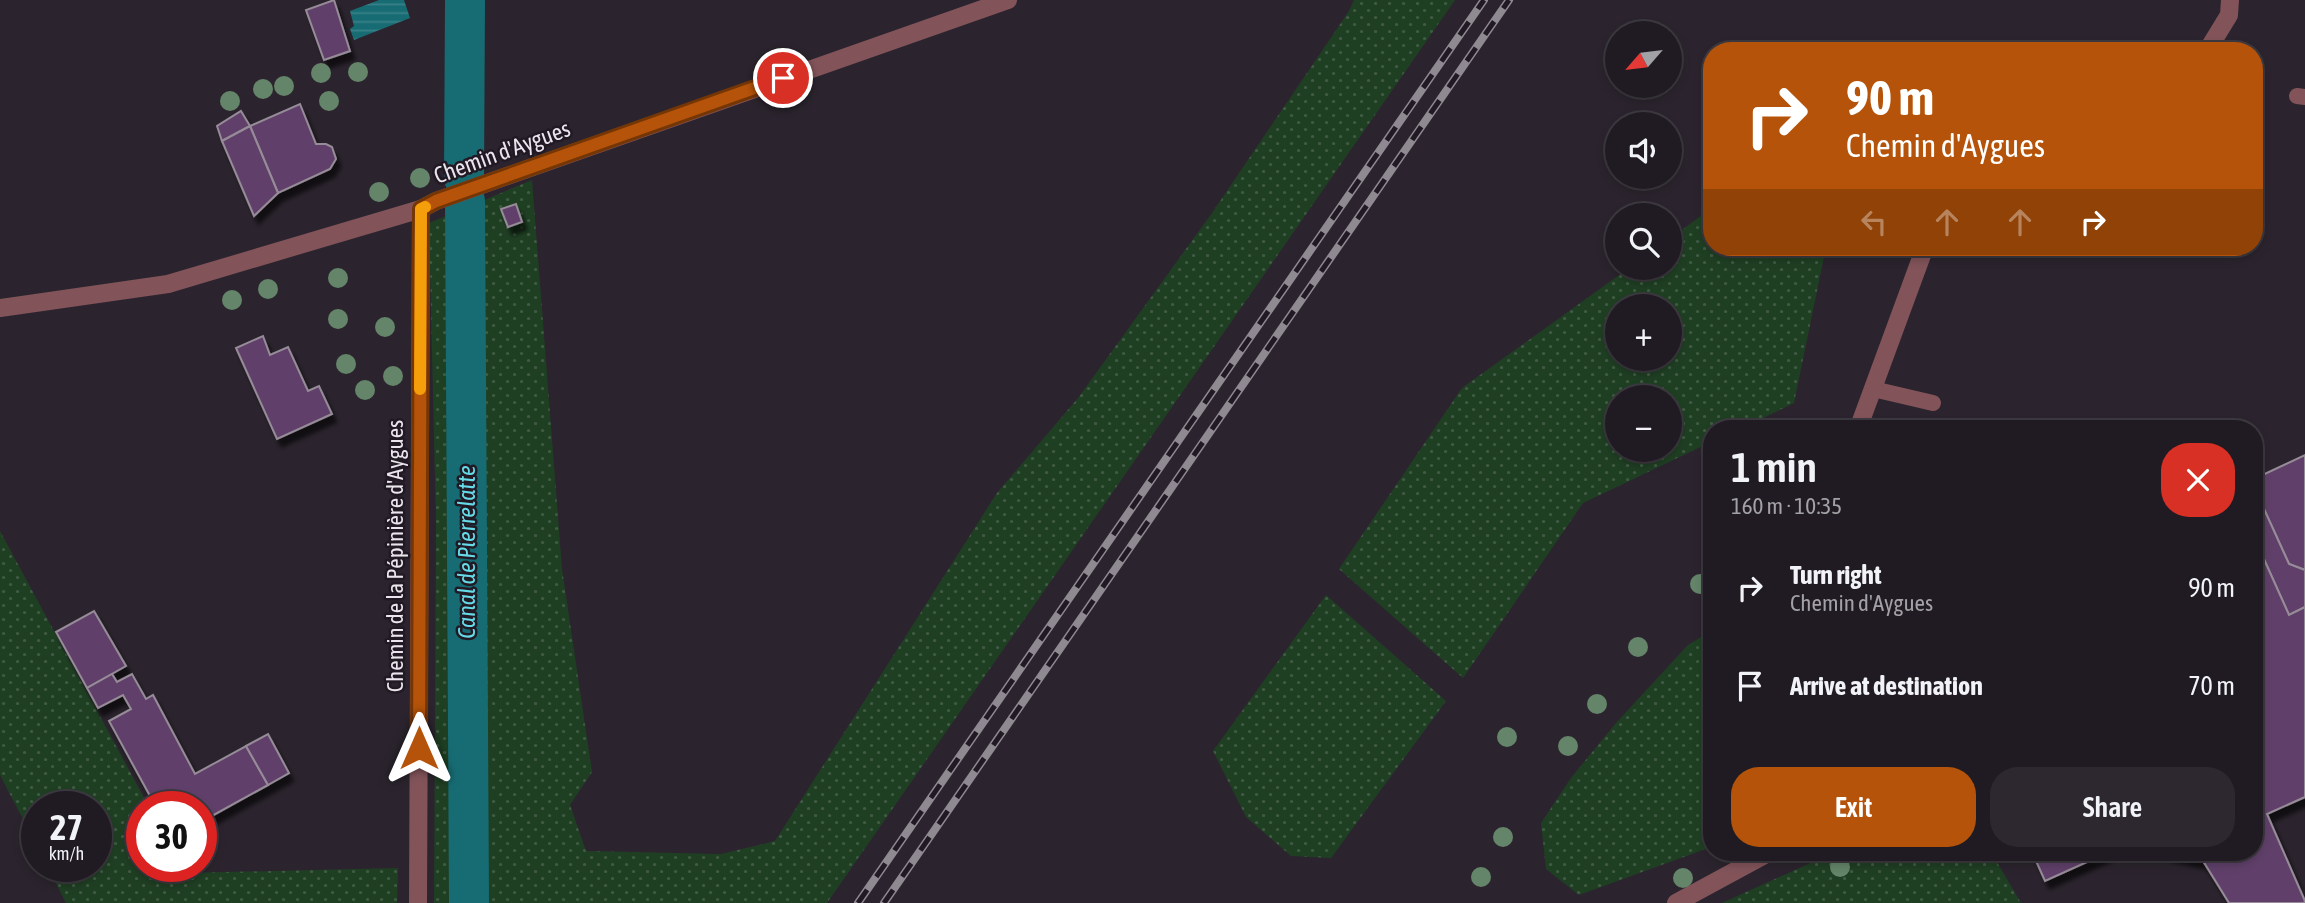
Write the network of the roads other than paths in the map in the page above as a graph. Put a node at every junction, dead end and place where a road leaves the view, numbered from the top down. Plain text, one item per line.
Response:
1 (1008, 0) edge
2 (2230, 0) edge
3 (2212, 42) edge
4 (421, 209) junction
5 (1922, 256) edge
6 (0, 308) edge
7 (1873, 389) junction
8 (1933, 403) dead end
9 (1861, 420) edge
10 (1753, 861) edge
11 (418, 903) edge
12 (1676, 903) edge

1 - 4 street, Chemin d'Aygues
2 - 3 street
4 - 6 street, Chemin d'Aygues
4 - 11 street, Chemin de la Pépinière d'Aygues
5 - 7 street
7 - 8 lane
7 - 9 street
10 - 12 street

